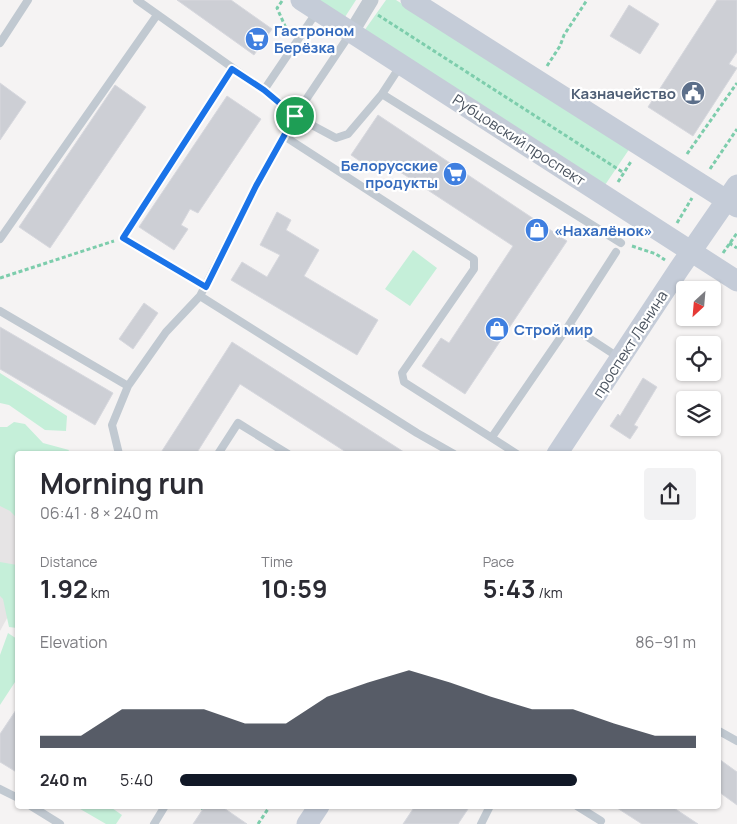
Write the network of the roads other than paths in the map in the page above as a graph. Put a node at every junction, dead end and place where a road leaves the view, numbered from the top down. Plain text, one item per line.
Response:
1 (28, 0) edge
2 (136, 0) edge
3 (411, 0) edge
4 (368, 4) edge
5 (309, 5) edge
6 (157, 15) junction
7 (351, 33) junction
8 (0, 43) edge
9 (401, 65) junction
10 (232, 69) junction
11 (264, 90) junction
12 (382, 94) junction
13 (295, 116) junction
14 (284, 136) junction
15 (734, 197) edge
16 (0, 238) edge
17 (123, 238) road end
18 (621, 242) dead end
19 (616, 252) dead end
20 (691, 252) junction
21 (737, 281) edge
22 (200, 296) junction
23 (0, 311) edge
24 (568, 325) junction
25 (620, 358) junction
26 (128, 386) junction
27 (492, 437) junction
28 (118, 451) edge
29 (220, 451) edge
30 (283, 451) edge
31 (449, 451) edge
32 (513, 451) edge
33 (559, 451) edge
34 (721, 732) edge
35 (737, 741) edge
36 (0, 789) edge
37 (15, 796) edge
38 (36, 809) edge
39 (163, 809) edge
40 (317, 809) edge
41 (489, 809) edge
42 (581, 809) edge
43 (602, 823) edge
44 (60, 824) edge
45 (154, 824) edge
46 (307, 824) edge
47 (482, 824) edge

1 - 8 lane
2 - 6 lane
3 - 15 street
4 - 7 street
5 - 7 street, Рубцовский проспект
5 - 11 lane
6 - 10 lane
6 - 16 lane
7 - 9 street, Рубцовский проспект
7 - 13 lane
9 - 12 lane
9 - 20 street, Рубцовский проспект
10 - 11 lane
10 - 17 lane
11 - 13 lane
12 - 13 lane
12 - 18 lane
13 - 14 lane
14 - 22 lane
14 - 27 lane
15 - 20 street, проспект Ленина
19 - 24 lane
20 - 21 street, Рубцовский проспект
20 - 25 street, проспект Ленина
22 - 26 lane
22 - 31 lane
23 - 26 lane
24 - 25 lane
24 - 27 lane
25 - 33 street, проспект Ленина
26 - 28 lane
27 - 32 lane
29 - 30 lane
34 - 35 lane
36 - 37 lane
38 - 44 lane
39 - 45 lane
40 - 46 street
41 - 47 lane
42 - 43 lane

